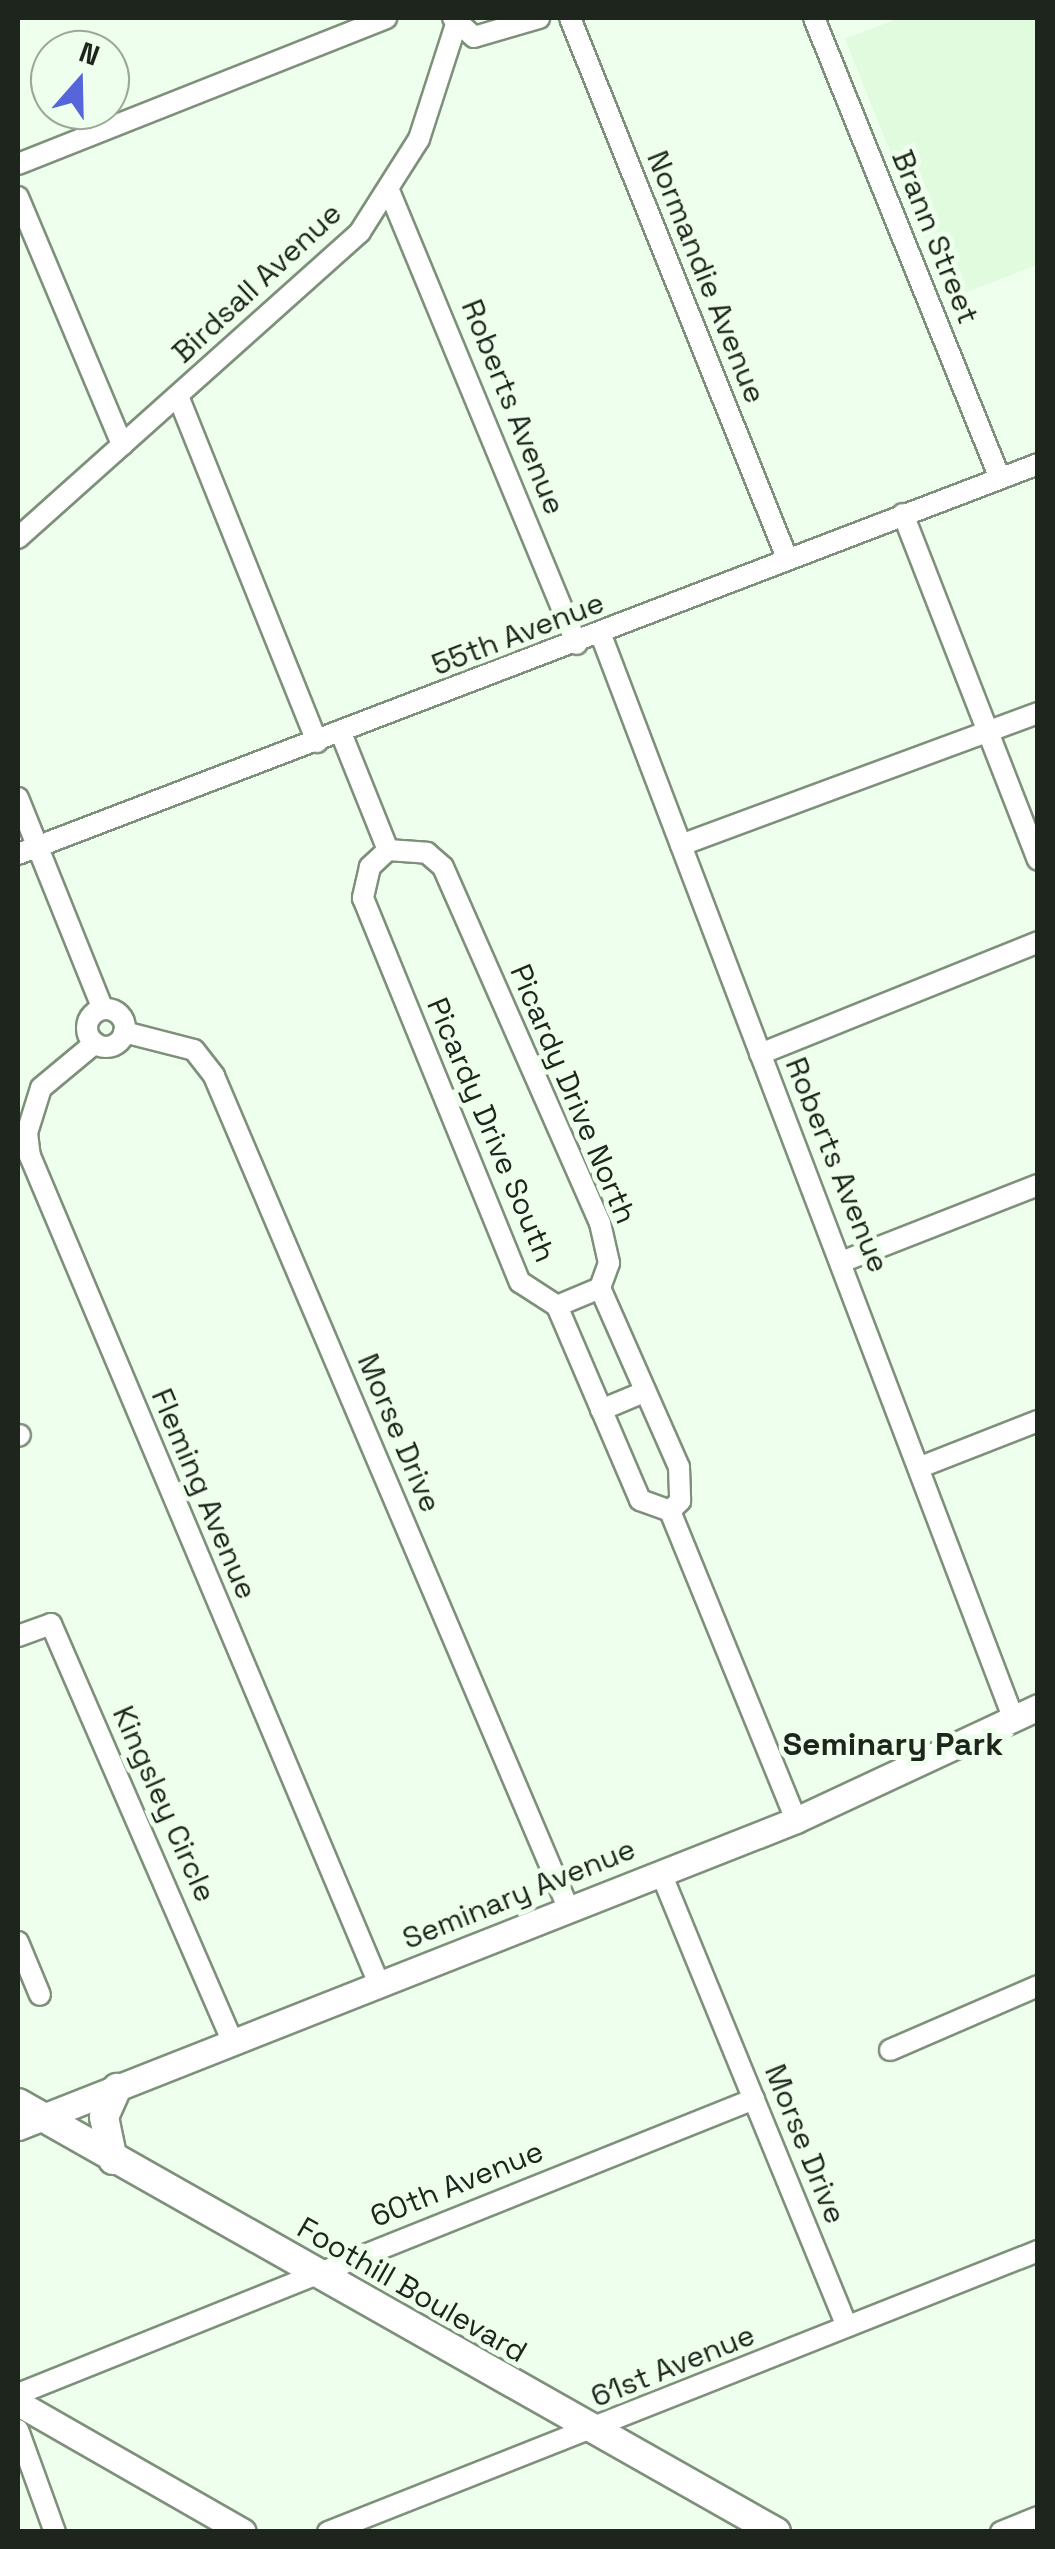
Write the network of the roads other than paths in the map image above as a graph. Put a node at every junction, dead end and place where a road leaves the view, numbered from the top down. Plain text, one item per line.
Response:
1 (386, 18) edge
2 (539, 18) edge
3 (570, 18) edge
4 (814, 18) edge
5 (456, 19) edge
6 (18, 164) edge
7 (390, 193) junction
8 (18, 197) edge
9 (178, 396) junction
10 (122, 445) junction
11 (1038, 464) edge
12 (1000, 478) junction
13 (903, 514) junction
14 (18, 538) edge
15 (787, 558) junction
16 (601, 635) junction
17 (577, 644) junction
18 (1038, 712) edge
19 (341, 733) junction
20 (986, 733) junction
21 (317, 742) junction
22 (18, 798) edge
23 (681, 844) junction
24 (27, 850) edge
25 (388, 850) junction
26 (1038, 860) edge
27 (1038, 942) edge
28 (103, 1009) junction
29 (124, 1032) junction
30 (94, 1042) junction
31 (760, 1054) junction
32 (1038, 1185) edge
33 (844, 1261) junction
34 (600, 1288) junction
35 (556, 1306) junction
36 (644, 1392) junction
37 (601, 1410) junction
38 (1038, 1421) edge
39 (923, 1466) junction
40 (670, 1511) junction
41 (18, 1636) edge
42 (1038, 1708) edge
43 (1014, 1720) junction
44 (796, 1820) junction
45 (662, 1873) junction
46 (569, 1910) junction
47 (18, 1942) edge
48 (379, 1984) junction
49 (1038, 1986) edge
50 (40, 1995) dead end
51 (233, 2042) junction
52 (890, 2050) dead end
53 (117, 2088) junction
54 (754, 2099) junction
55 (25, 2116) edge
56 (113, 2160) junction
57 (1038, 2250) edge
58 (312, 2270) junction
59 (847, 2326) junction
60 (18, 2394) edge
61 (18, 2403) edge
62 (18, 2430) edge
63 (595, 2431) junction
64 (1038, 2518) edge
65 (56, 2532) edge
66 (243, 2532) edge
67 (328, 2532) edge
68 (776, 2532) edge
69 (1001, 2532) edge

1 - 6 street
2 - 5 street
3 - 15 street, Normandie Avenue
4 - 12 street, Brann Street
5 - 7 street, Birdsall Avenue
7 - 9 street, Birdsall Avenue
7 - 17 street, Roberts Avenue
8 - 10 street
9 - 10 street, Birdsall Avenue
9 - 21 street
10 - 14 street, Birdsall Avenue
11 - 12 street, 55th Avenue
12 - 13 street, 55th Avenue
13 - 15 street, 55th Avenue
13 - 20 street
15 - 16 street, 55th Avenue
16 - 17 street, 55th Avenue
16 - 23 street, Roberts Avenue
17 - 19 street, 55th Avenue
18 - 20 street
19 - 21 street, 55th Avenue
19 - 25 street
20 - 23 street
20 - 26 street
21 - 24 street, 55th Avenue
22 - 24 street
23 - 31 street, Roberts Avenue
24 - 28 street
25 - 34 street, Picardy Drive North
25 - 35 street, Picardy Drive South
27 - 31 street
28 - 29 street
28 - 30 street
29 - 30 street
29 - 46 street, Morse Drive
30 - 48 street, Fleming Avenue
31 - 33 street, Roberts Avenue
32 - 33 street
33 - 39 street, Roberts Avenue
34 - 35 street
34 - 36 street, Picardy Drive North
35 - 37 street, Picardy Drive South
36 - 37 street
36 - 40 street, Picardy Drive North
37 - 40 street, Picardy Drive South
38 - 39 street
39 - 43 street, Roberts Avenue
40 - 44 street
41 - 51 street, Kingsley Circle
42 - 43 street, Seminary Avenue
43 - 44 street, Seminary Avenue
44 - 45 street, Seminary Avenue
45 - 46 street, Seminary Avenue
45 - 54 street, Morse Drive
46 - 48 street, Seminary Avenue
47 - 50 street
48 - 51 street, Seminary Avenue
49 - 52 street
51 - 53 street, Seminary Avenue
53 - 55 street, Seminary Avenue
53 - 56 main road
54 - 58 street, 60th Avenue
54 - 59 street, Morse Drive
55 - 56 main road, Foothill Boulevard
56 - 58 main road, Foothill Boulevard
57 - 59 street, 61st Avenue
58 - 60 street, 60th Avenue
58 - 63 main road, Foothill Boulevard
59 - 63 street, 61st Avenue
61 - 66 street
62 - 65 street
63 - 67 street, 61st Avenue
63 - 68 main road, Foothill Boulevard
64 - 69 street

